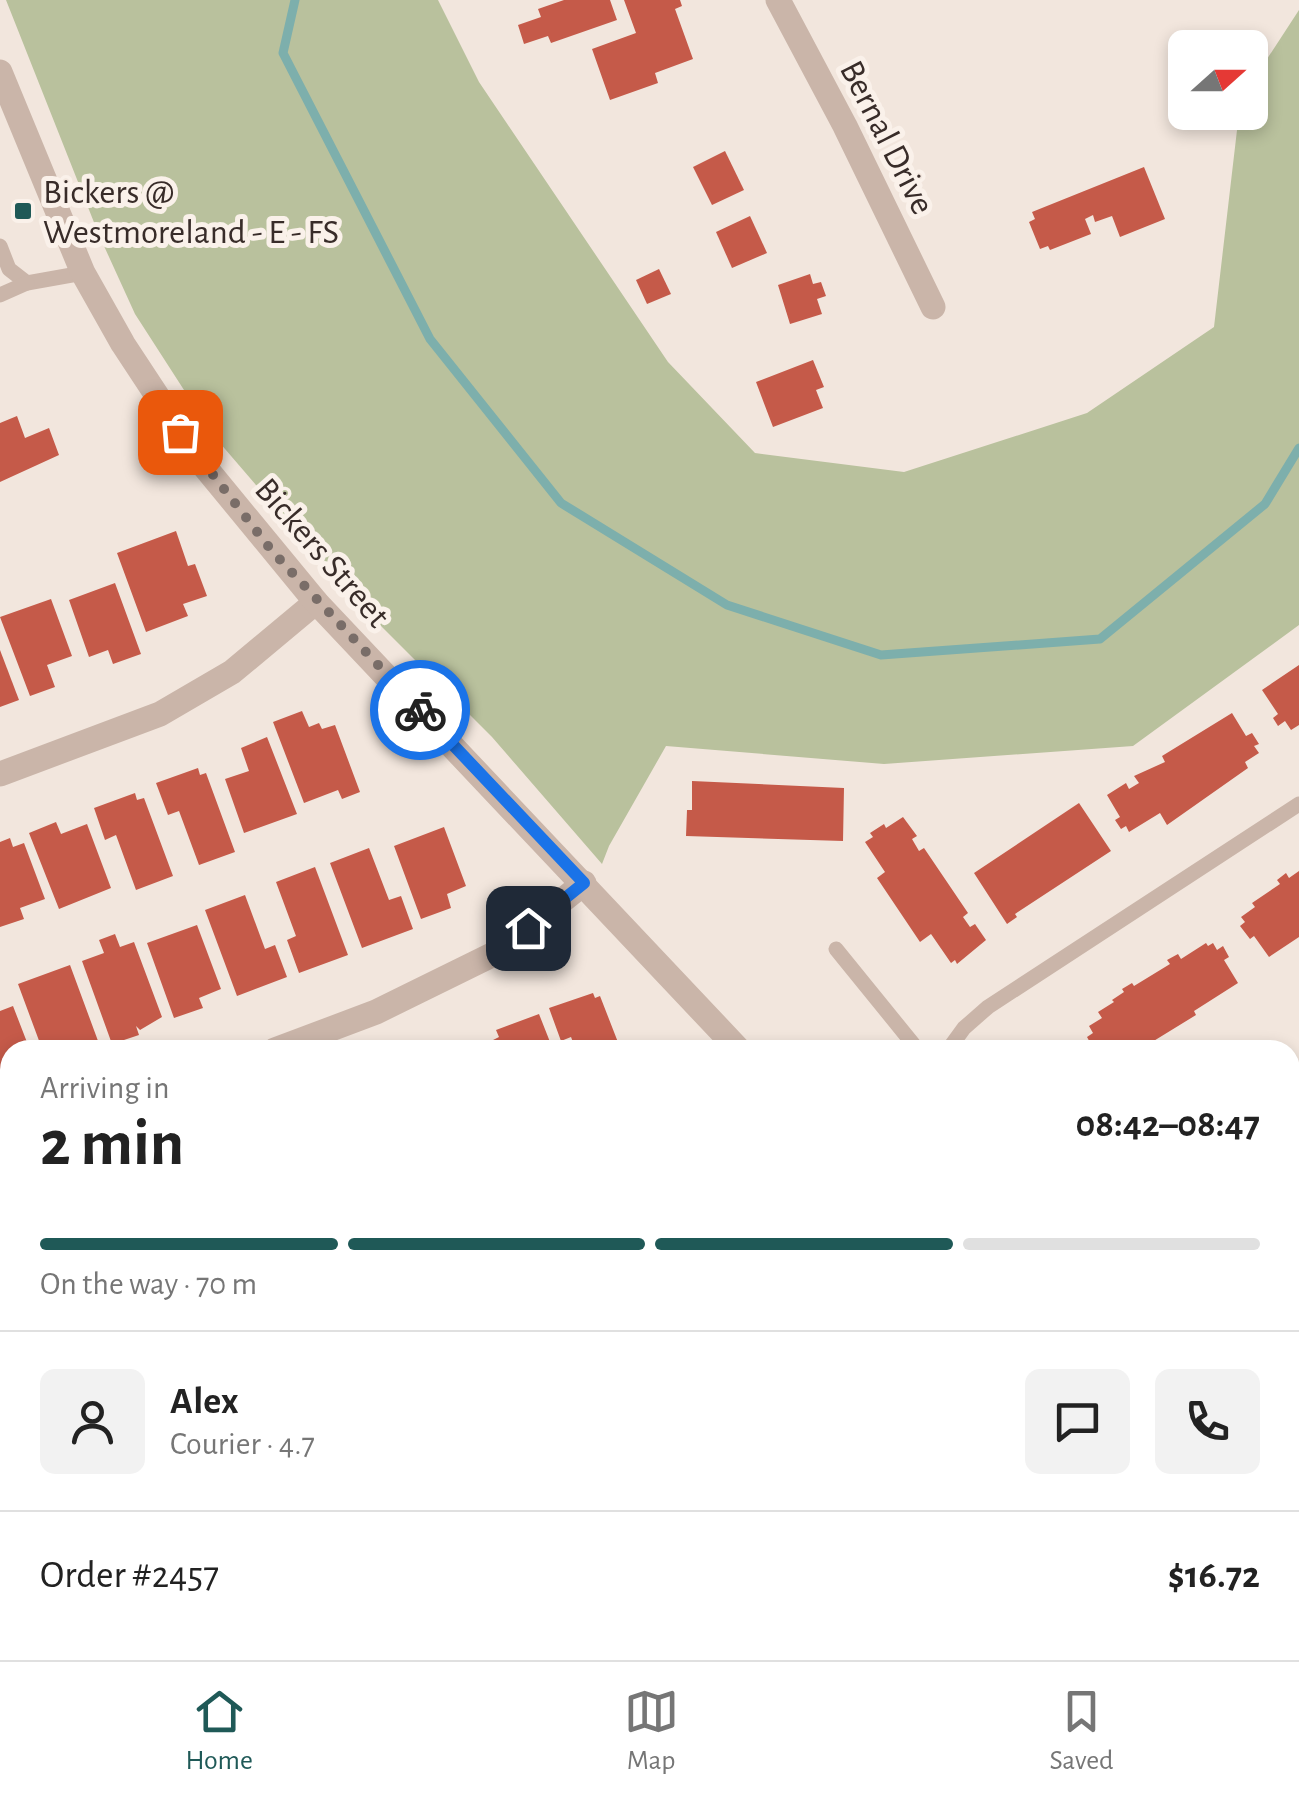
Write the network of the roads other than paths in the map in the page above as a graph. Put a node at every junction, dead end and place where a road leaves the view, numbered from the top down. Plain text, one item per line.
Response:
1 (778, 0) edge
2 (2, 87) edge
3 (0, 246) edge
4 (82, 272) junction
5 (27, 283) junction
6 (0, 296) edge
7 (933, 307) dead end
8 (316, 602) junction
9 (0, 774) edge
10 (1299, 804) edge
11 (584, 883) junction
12 (836, 950) dead end
13 (302, 1040) edge
14 (730, 1040) edge
15 (910, 1040) edge
16 (955, 1040) edge

1 - 7 street, Bernal Drive
2 - 4 street, Bickers Street
3 - 5 lane
4 - 5 lane
4 - 8 street, Bickers Street
5 - 6 lane
8 - 9 street
8 - 11 street, Bickers Street
10 - 16 lane
11 - 13 street
11 - 14 street, Bickers Street
12 - 15 lane

